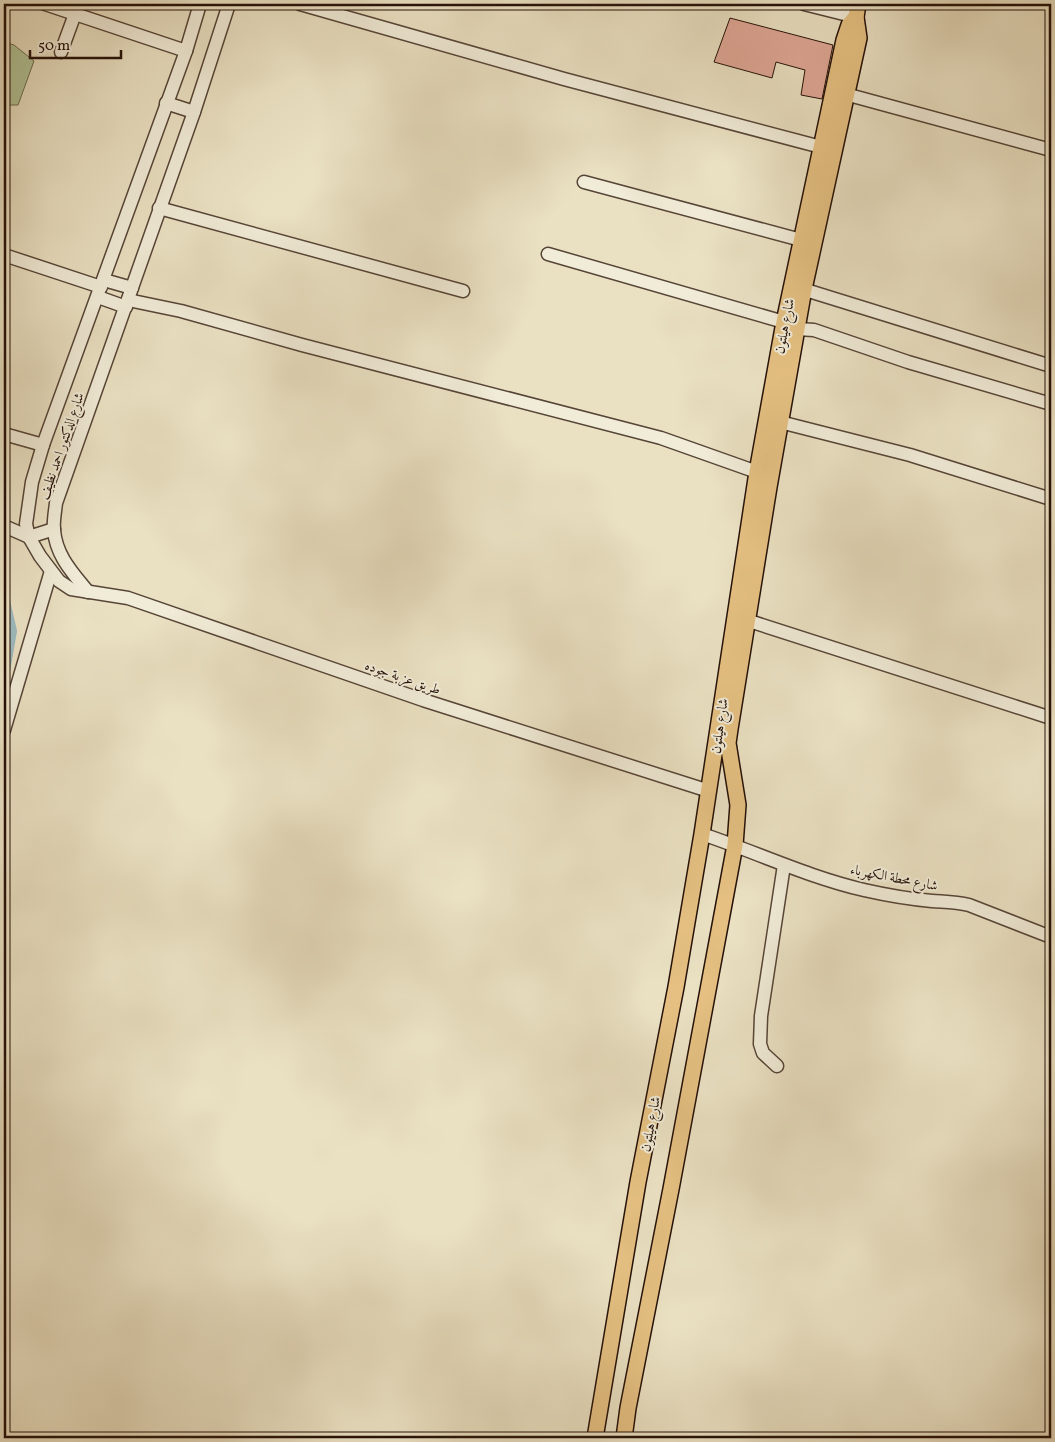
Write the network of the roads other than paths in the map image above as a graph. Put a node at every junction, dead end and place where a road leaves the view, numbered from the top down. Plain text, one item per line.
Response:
1 (45, 4) edge
2 (200, 4) edge
3 (229, 4) edge
4 (300, 4) edge
5 (804, 4) edge
6 (857, 10) edge
7 (75, 14) junction
8 (186, 51) junction
9 (61, 52) dead end
10 (840, 93) junction
11 (166, 103) junction
12 (194, 112) junction
13 (821, 147) junction
14 (1051, 150) edge
15 (584, 182) dead end
16 (159, 208) junction
17 (801, 240) junction
18 (548, 254) dead end
19 (4, 255) edge
20 (798, 287) junction
21 (101, 288) junction
22 (463, 291) dead end
23 (129, 299) junction
24 (790, 325) junction
25 (1051, 366) edge
26 (1051, 404) edge
27 (780, 422) junction
28 (4, 434) edge
29 (43, 445) junction
30 (763, 474) junction
31 (1051, 499) edge
32 (4, 526) edge
33 (54, 530) junction
34 (29, 537) junction
35 (50, 571) junction
36 (88, 592) junction
37 (741, 619) junction
38 (1051, 718) edge
39 (4, 730) edge
40 (709, 791) junction
41 (702, 834) junction
42 (735, 845) junction
43 (784, 865) junction
44 (1051, 937) edge
45 (777, 1066) dead end
46 (595, 1438) edge
47 (624, 1438) edge

1 - 7 street
2 - 8 street, شارع الدكتور احمد نظيف
3 - 12 street, شارع الدكتور احمد نظيف
4 - 13 street
5 - 6 street
6 - 10 main road, شارع هيلتون
7 - 8 street
7 - 9 street
8 - 11 street, شارع الدكتور احمد نظيف
10 - 13 main road, شارع هيلتون
10 - 14 street
10 - 20 main road, شارع هيلتون
11 - 12 street
11 - 21 street, شارع الدكتور احمد نظيف
12 - 16 street, شارع الدكتور احمد نظيف
13 - 17 main road, شارع هيلتون
15 - 17 street
16 - 22 street
16 - 23 street, شارع الدكتور احمد نظيف
17 - 20 main road, شارع هيلتون
18 - 24 street
19 - 21 street
20 - 24 main road, شارع هيلتون
20 - 25 street
21 - 23 street
21 - 23 street
21 - 29 street, شارع الدكتور احمد نظيف
23 - 30 street
23 - 33 street, شارع الدكتور احمد نظيف
24 - 26 street
24 - 27 main road, شارع هيلتون
24 - 30 main road, شارع هيلتون
27 - 30 main road, شارع هيلتون
27 - 31 street
28 - 29 street
29 - 34 street, شارع الدكتور احمد نظيف
30 - 37 main road, شارع هيلتون
32 - 34 street
33 - 34 street
33 - 36 street, شارع الدكتور احمد نظيف
34 - 35 street, شارع الدكتور احمد نظيف
35 - 36 street, شارع الدكتور احمد نظيف
35 - 39 street
36 - 40 street, طريق عزبة جوده
37 - 38 street
37 - 40 main road, شارع هيلتون
37 - 42 main road, شارع هيلتون
40 - 41 main road, شارع هيلتون
41 - 42 street, شارع محطة الكهرباء
41 - 46 main road, شارع هيلتون
42 - 43 street, شارع محطة الكهرباء
42 - 47 main road, شارع هيلتون
43 - 44 street, شارع محطة الكهرباء
43 - 45 street

